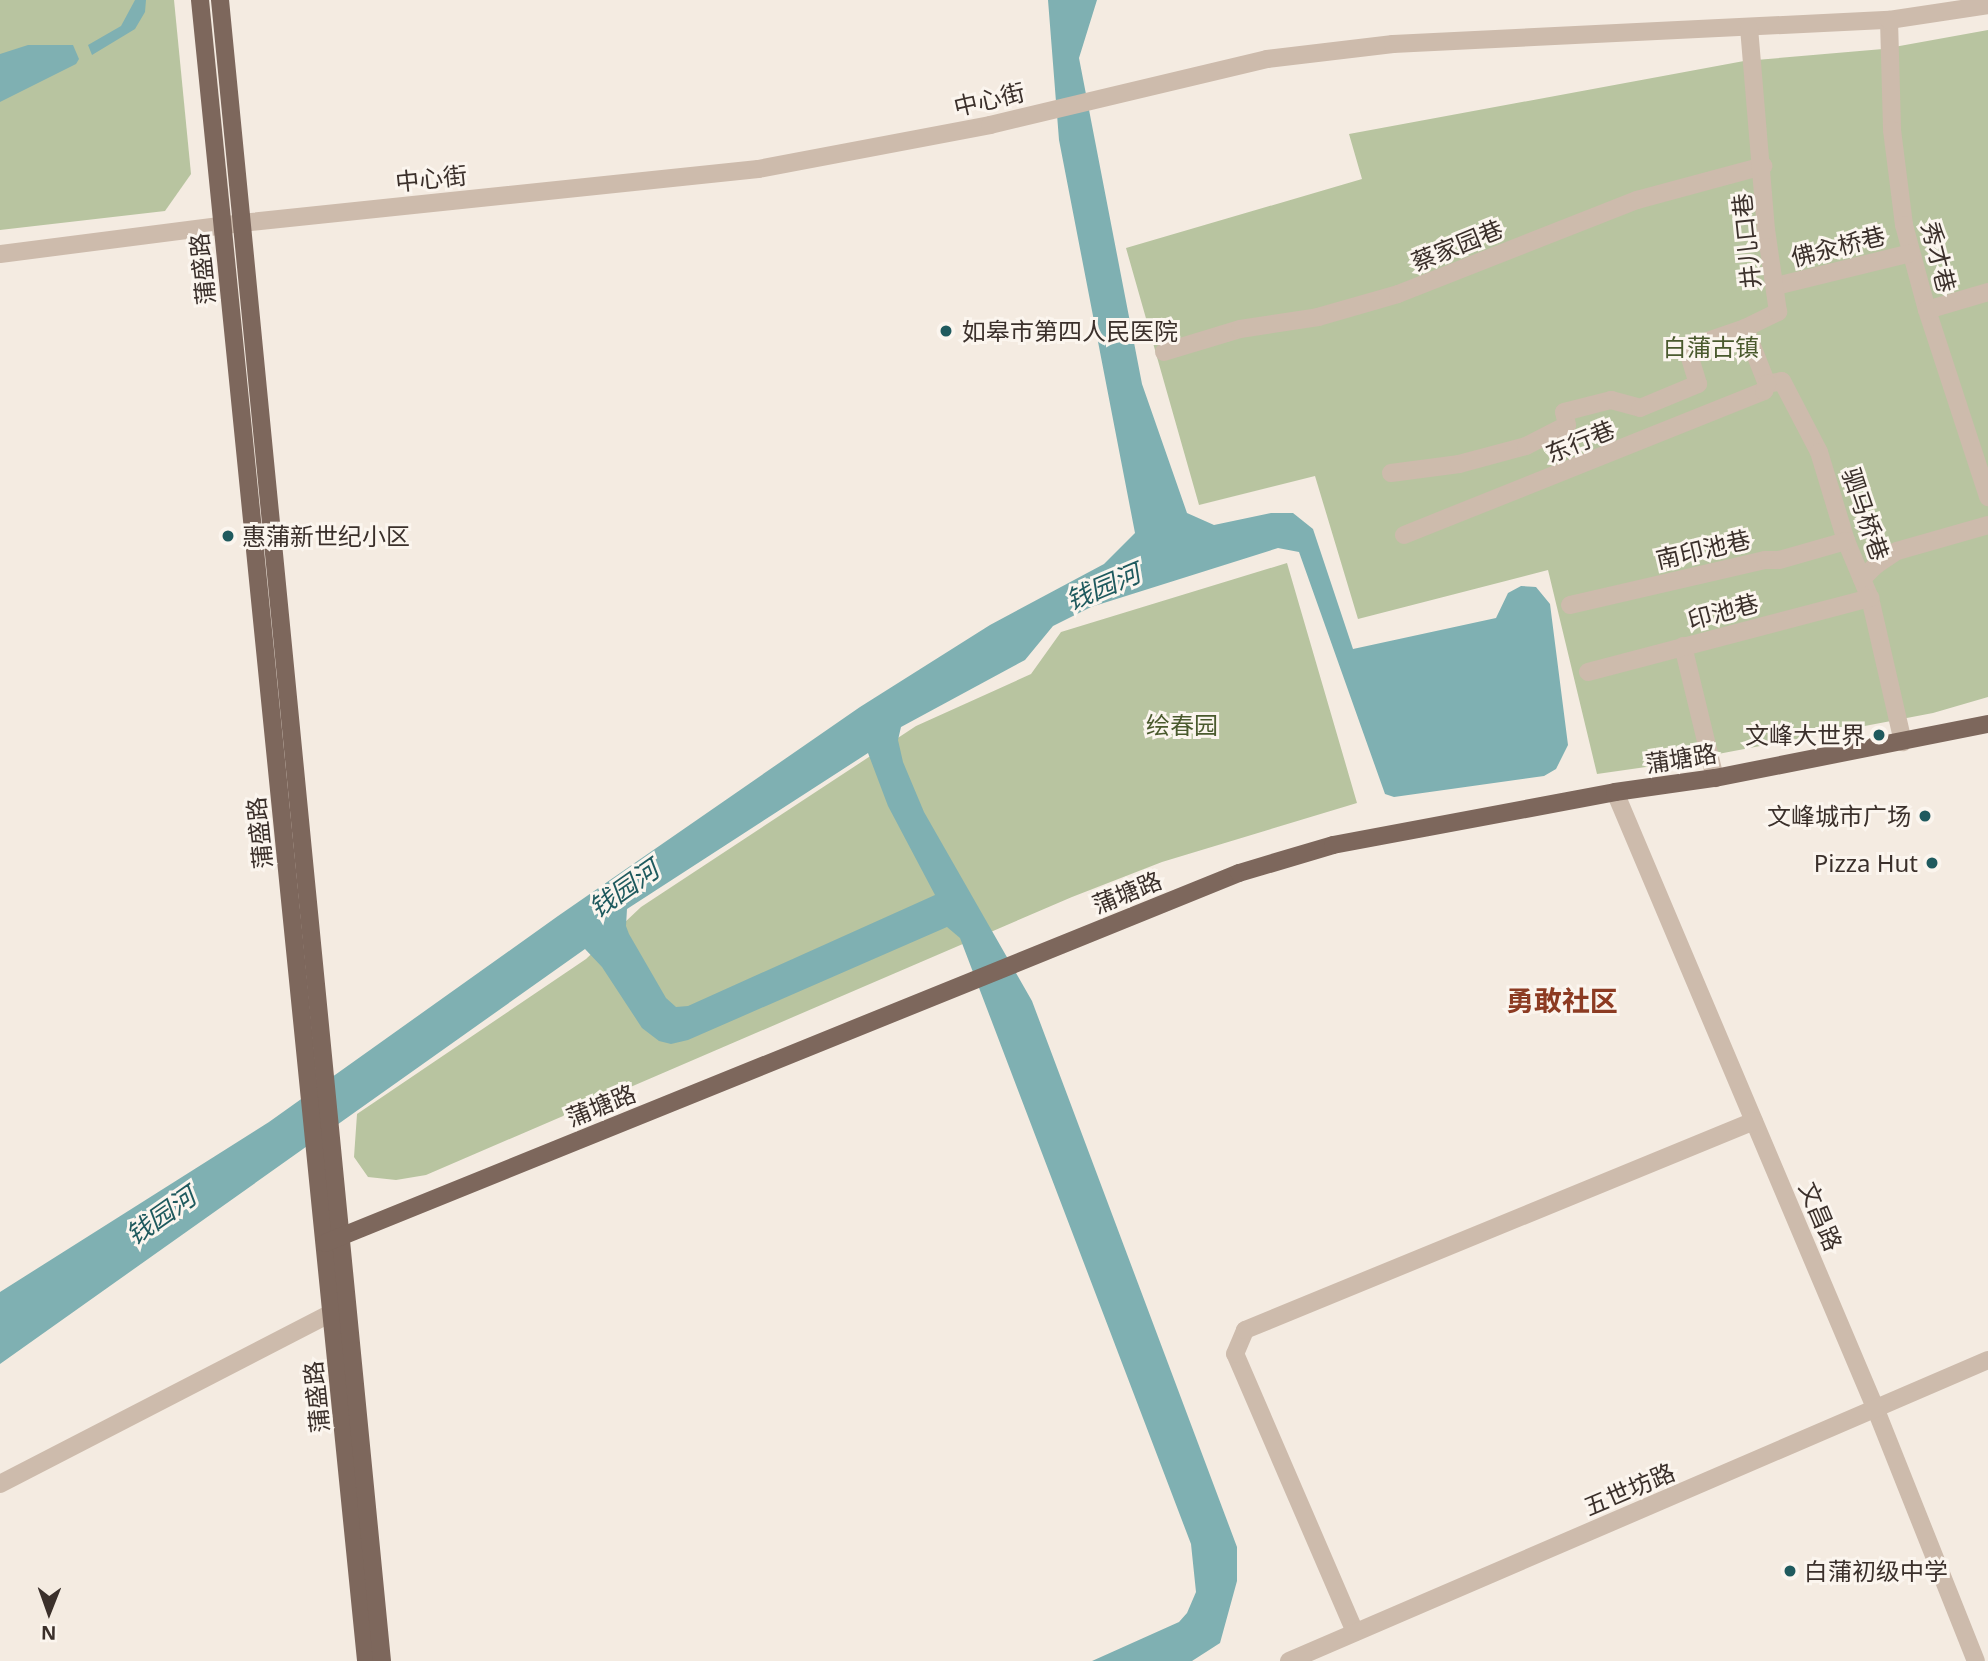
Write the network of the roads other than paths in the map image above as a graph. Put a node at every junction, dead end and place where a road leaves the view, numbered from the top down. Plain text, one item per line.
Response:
1 (200, 0) edge
2 (220, 0) edge
3 (1988, 5) edge
4 (1889, 20) junction
5 (1749, 28) junction
6 (1763, 166) junction
7 (241, 223) junction
8 (223, 227) junction
9 (1911, 253) junction
10 (0, 254) edge
11 (1776, 286) junction
12 (1988, 292) edge
13 (1927, 310) junction
14 (1745, 328) junction
15 (1164, 352) dead end
16 (1767, 384) junction
17 (1391, 473) dead end
18 (1988, 497) edge
19 (1988, 524) edge
20 (1404, 535) dead end
21 (1846, 541) junction
22 (1862, 579) junction
23 (1870, 598) junction
24 (1570, 605) dead end
25 (1683, 646) junction
26 (1588, 672) dead end
27 (1988, 724) edge
28 (1903, 742) junction
29 (1715, 778) junction
30 (1615, 792) junction
31 (1754, 1121) junction
32 (332, 1240) junction
33 (333, 1312) junction
34 (1988, 1360) edge
35 (1876, 1410) junction
36 (0, 1484) edge
37 (1355, 1632) junction
38 (366, 1661) edge
39 (382, 1661) edge
40 (1289, 1661) edge
41 (1976, 1661) edge

1 - 8 main road, 蒲盛路
2 - 7 main road, 蒲盛路
3 - 4 street, 中心街
4 - 5 street, 中心街
4 - 9 street, 秀才巷
5 - 6 street, 井儿口巷
5 - 7 street, 中心街
6 - 11 street, 井儿口巷
6 - 15 street, 蔡家园巷
7 - 8 street, 中心街
7 - 32 main road, 蒲盛路
8 - 10 street, 中心街
8 - 32 main road, 蒲盛路
9 - 11 street, 佛汆桥巷
9 - 13 street, 秀才巷
11 - 14 street, 井儿口巷
12 - 13 street
13 - 18 street, 秀才巷
14 - 16 street
14 - 17 street, 井儿口巷
16 - 20 street, 东行巷
16 - 21 street, 驷马桥巷
19 - 22 street
21 - 22 street, 驷马桥巷
21 - 24 street, 南印池巷
22 - 23 street, 驷马桥巷
23 - 25 street, 印池巷
23 - 28 street, 驷马桥巷
25 - 26 street, 印池巷
25 - 29 street
27 - 28 main road, 蒲塘路
28 - 29 main road, 蒲塘路
29 - 30 main road, 蒲塘路
30 - 31 street, 文昌路
30 - 32 main road, 蒲塘路
31 - 35 street, 文昌路
31 - 37 street
32 - 33 main road, 蒲盛路
32 - 39 main road, 蒲盛路
33 - 36 street
33 - 38 main road, 蒲盛路
34 - 35 street, 五世坊路
35 - 37 street, 五世坊路
35 - 41 street, 文昌路
37 - 40 street, 五世坊路

